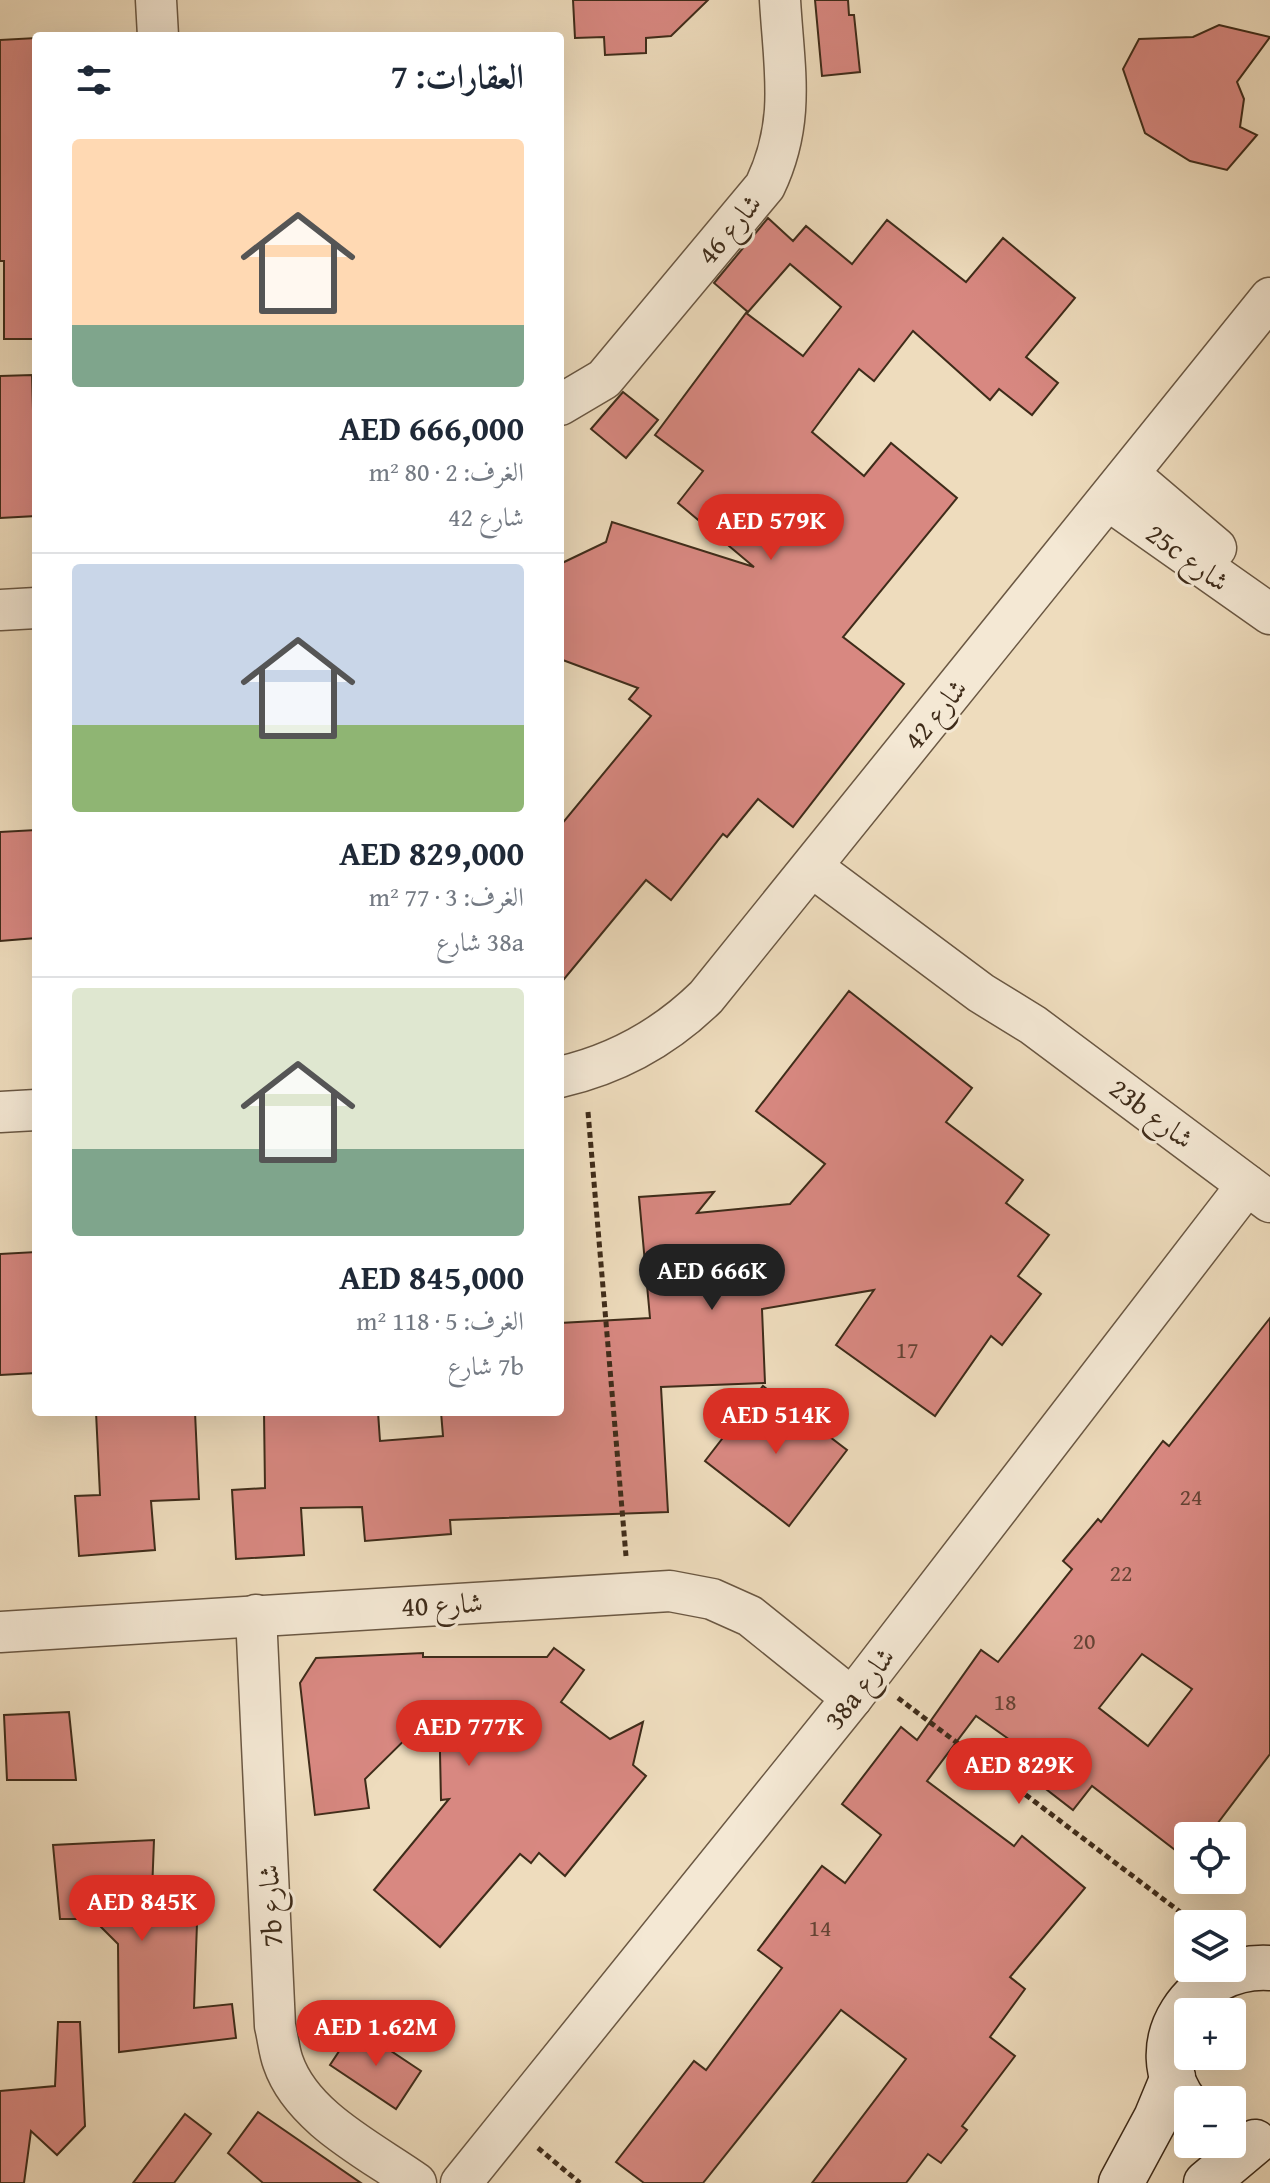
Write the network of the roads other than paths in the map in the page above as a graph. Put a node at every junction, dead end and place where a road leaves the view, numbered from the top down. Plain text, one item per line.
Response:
1 (156, 0) edge
2 (780, 0) edge
3 (158, 32) edge
4 (1270, 298) edge
5 (564, 403) edge
6 (1118, 487) junction
7 (1270, 595) edge
8 (32, 608) edge
9 (0, 610) edge
10 (1270, 614) edge
11 (821, 856) junction
12 (572, 1074) edge
13 (32, 1110) edge
14 (0, 1112) edge
15 (1258, 1194) edge
16 (256, 1615) junction
17 (0, 1632) edge
18 (860, 1687) junction
19 (1270, 1968) edge
20 (1179, 2086) edge
21 (1174, 2098) edge
22 (1259, 2141) edge
23 (416, 2183) edge
24 (461, 2183) edge
25 (1121, 2183) edge
26 (1206, 2183) edge

1 - 3 street
2 - 5 street, شارع 46
4 - 6 street, شارع 42
6 - 7 street, 25c شارع
6 - 10 street, 25c شارع
6 - 11 street, شارع 42
8 - 9 street
11 - 12 street, شارع 42
11 - 15 street, 23b شارع
13 - 14 street
15 - 18 street, 38a شارع
16 - 17 street, شارع 40
16 - 18 street, شارع 40
16 - 23 street, 7b شارع
18 - 24 street, 38a شارع
19 - 20 street
21 - 25 street
22 - 26 street

